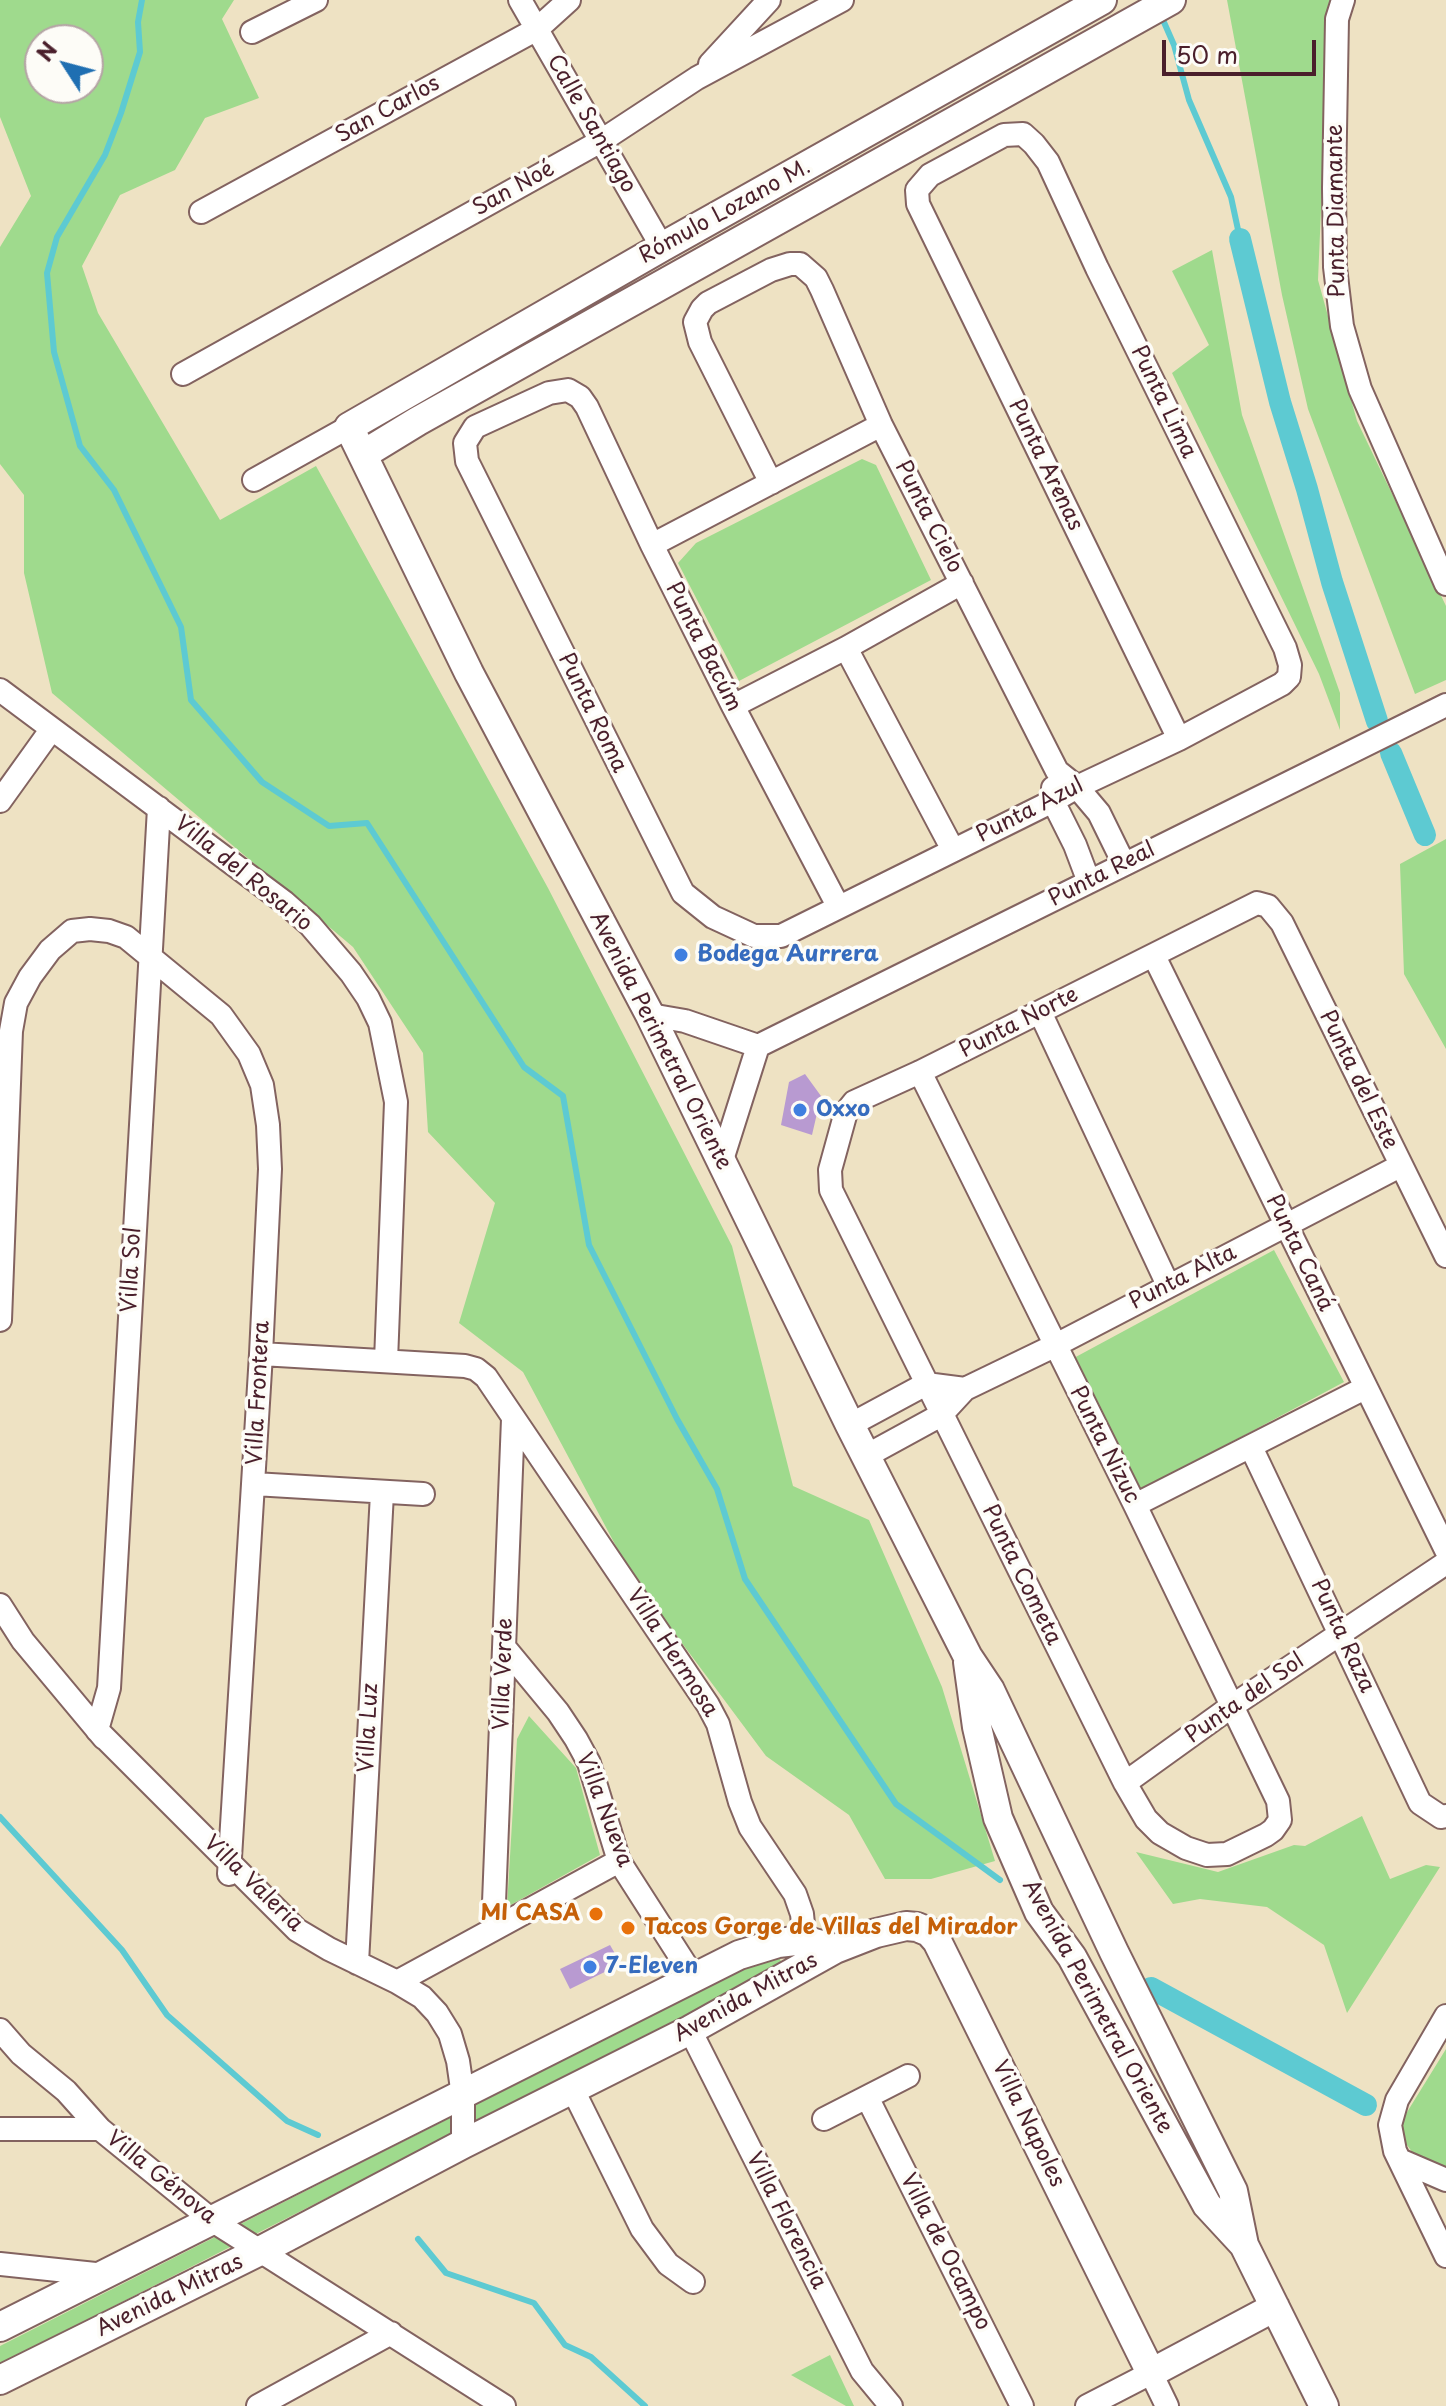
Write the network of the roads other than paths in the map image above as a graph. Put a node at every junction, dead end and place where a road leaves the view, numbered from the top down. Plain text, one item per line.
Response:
1 (520, 0) edge
2 (569, 0) edge
3 (769, 0) edge
4 (842, 0) edge
5 (1102, 0) edge
6 (1171, 0) edge
7 (306, 3) edge
8 (1341, 5) edge
9 (537, 29) junction
10 (252, 32) dead end
11 (697, 78) junction
12 (601, 141) junction
13 (917, 190) joint
14 (201, 212) dead end
15 (662, 247) junction
16 (183, 374) dead end
17 (568, 390) joint
18 (881, 425) junction
19 (349, 427) junction
20 (364, 454) junction
21 (254, 480) dead end
22 (771, 483) junction
23 (652, 545) junction
24 (962, 583) junction
25 (1446, 584) edge
26 (846, 648) junction
27 (1289, 677) joint
28 (0, 690) edge
29 (1446, 705) edge
30 (733, 706) junction
31 (51, 730) junction
32 (1179, 739) junction
33 (1057, 771) junction
34 (1077, 787) junction
35 (0, 801) edge
36 (1053, 801) junction
37 (159, 808) junction
38 (953, 850) junction
39 (1124, 864) junction
40 (1089, 882) junction
41 (838, 906) junction
42 (1268, 906) joint
43 (768, 938) joint
44 (1154, 956) junction
45 (149, 957) junction
46 (1040, 1012) junction
47 (650, 1015) junction
48 (758, 1046) junction
49 (920, 1072) junction
50 (721, 1163) junction
51 (1400, 1166) junction
52 (831, 1190) joint
53 (1285, 1225) junction
54 (1446, 1256) edge
55 (1168, 1285) junction
56 (0, 1320) edge
57 (1054, 1346) junction
58 (261, 1354) junction
59 (386, 1361) junction
60 (926, 1384) junction
61 (1365, 1388) junction
62 (965, 1389) junction
63 (941, 1415) junction
64 (513, 1419) junction
65 (850, 1425) junction
66 (1251, 1447) junction
67 (866, 1456) junction
68 (254, 1484) junction
69 (382, 1493) junction
70 (423, 1494) dead end
71 (1135, 1505) junction
72 (1446, 1550) edge
73 (1446, 1563) edge
74 (0, 1605) edge
75 (1341, 1633) junction
76 (505, 1648) junction
77 (968, 1657) junction
78 (1232, 1706) junction
79 (97, 1730) junction
80 (1125, 1783) junction
81 (1039, 1797) junction
82 (1444, 1816) edge
83 (1280, 1820) joint
84 (619, 1861) junction
85 (230, 1869) junction
86 (247, 1894) dead end
87 (493, 1928) junction
88 (835, 1949) joint
89 (806, 1952) junction
90 (1072, 1957) junction
91 (357, 1963) junction
92 (694, 1978) junction
93 (397, 1982) junction
94 (1446, 2016) edge
95 (0, 2030) edge
96 (690, 2030) junction
97 (908, 2076) dead end
98 (573, 2090) junction
99 (463, 2096) junction
100 (867, 2097) junction
101 (824, 2119) dead end
102 (0, 2129) edge
103 (100, 2129) junction
104 (463, 2144) junction
105 (1402, 2161) junction
106 (1446, 2180) edge
107 (213, 2221) junction
108 (1244, 2245) junction
109 (260, 2251) junction
110 (1446, 2256) edge
111 (0, 2264) edge
112 (106, 2275) junction
113 (693, 2282) dead end
114 (1275, 2307) junction
115 (0, 2327) edge
116 (391, 2333) junction
117 (1151, 2373) junction
118 (0, 2380) edge
119 (263, 2405) edge
120 (504, 2406) edge
121 (891, 2406) edge
122 (1022, 2406) edge
123 (1087, 2406) edge
124 (1167, 2406) edge
125 (1324, 2406) edge

1 - 9 street, Calle Santiago
2 - 9 street, San Carlos
3 - 11 street
4 - 11 street, San Noé
5 - 15 street, Rómulo Lozano M.
6 - 20 street
7 - 10 street
8 - 25 street, Punta Diamante
9 - 12 street, Calle Santiago
9 - 14 street, San Carlos
11 - 12 street, San Noé
12 - 15 street, Calle Santiago
12 - 16 street, San Noé
13 - 27 street, Punta Lima
13 - 32 street, Punta Arenas
15 - 19 street, Rómulo Lozano M.
17 - 23 street, Punta Bacúm
17 - 43 street, Punta Roma
18 - 22 street
18 - 22 street, Punta Cielo
18 - 24 street, Punta Cielo
19 - 20 street, Avenida Perimetral Oriente
19 - 21 street
20 - 47 street, Avenida Perimetral Oriente
22 - 23 street
23 - 30 street, Punta Bacúm
24 - 26 street
24 - 33 street, Punta Cielo
26 - 30 street
26 - 38 street
27 - 32 street, Punta Azul
28 - 31 street, Villa del Rosario
29 - 39 street, Punta Real
30 - 41 street, Punta Bacúm
31 - 35 street
31 - 37 street, Villa del Rosario
32 - 34 street, Punta Azul
33 - 34 street, Punta Cielo
33 - 36 street
34 - 36 street, Punta Azul
34 - 39 street, Punta Cielo
36 - 38 street, Punta Azul
36 - 40 street
37 - 45 street, Villa Sol
37 - 59 street, Villa del Rosario
38 - 41 street, Punta Azul
39 - 40 street, Punta Real
40 - 48 street, Punta Real
41 - 43 street, Punta Azul
42 - 44 street, Punta Norte
42 - 51 street, Punta del Este
44 - 46 street, Punta Norte
44 - 53 street, Punta Caná
45 - 56 street
45 - 58 street, Villa Frontera
45 - 79 street, Villa Sol
46 - 49 street, Punta Norte
46 - 55 street
47 - 48 street
47 - 50 street, Avenida Perimetral Oriente
48 - 50 street
49 - 52 street, Punta Norte
49 - 57 street, Punta Nizuc
50 - 65 street, Avenida Perimetral Oriente
51 - 53 street, Punta Alta
51 - 54 street, Punta del Este
52 - 60 street, Punta Cometa
53 - 55 street, Punta Alta
53 - 61 street, Punta Caná
55 - 57 street, Punta Alta
57 - 62 street, Punta Alta
57 - 71 street, Punta Nizuc
58 - 59 street
58 - 68 street, Villa Frontera
59 - 64 street, Villa Hermosa
60 - 62 street
60 - 63 street, Punta Cometa
60 - 65 street
61 - 66 street
61 - 72 street, Punta Caná
62 - 63 street, Punta Alta
63 - 67 street, Punta Alta
63 - 80 street, Punta Cometa
64 - 76 street, Villa Verde
64 - 89 street, Villa Hermosa
65 - 67 street, Avenida Perimetral Oriente
66 - 71 street
66 - 75 street, Punta Raza
67 - 77 street, Avenida Perimetral Oriente
68 - 69 street
68 - 85 street, Villa Frontera
69 - 70 street
69 - 91 street, Villa Luz
71 - 78 street, Punta Nizuc
73 - 75 street, Punta del Sol
74 - 79 street, Villa Valeria
75 - 78 street, Punta del Sol
75 - 82 street, Punta Raza
76 - 84 street, Villa Nueva
76 - 87 street, Villa Verde
77 - 81 street, Avenida Perimetral Oriente
77 - 90 street, Avenida Perimetral Oriente
78 - 80 street, Punta del Sol
78 - 83 street, Punta Nizuc
79 - 85 street, Villa Valeria
80 - 83 street, Punta Cometa
81 - 90 street
81 - 108 street, Avenida Perimetral Oriente
84 - 87 street
84 - 92 street, Villa Nueva
85 - 86 street, Villa Valeria
85 - 91 street, Villa Valeria
87 - 93 street
88 - 89 street, Avenida Mitras
88 - 117 street, Villa Napoles
89 - 92 street, Avenida Mitras
89 - 96 street, Avenida Mitras
90 - 108 street, Avenida Perimetral Oriente
91 - 93 street, Villa Valeria
92 - 99 street, Avenida Mitras
93 - 99 street, Villa Valeria
94 - 105 street
95 - 103 street, Villa Génova
96 - 98 street, Avenida Mitras
96 - 121 street, Villa Florencia
97 - 100 street
98 - 104 street, Avenida Mitras
98 - 113 street
99 - 104 street, Villa Valeria
99 - 107 street, Avenida Mitras
100 - 101 street
100 - 122 street, Villa de Ocampo
102 - 103 street
103 - 107 street, Villa Génova
104 - 109 street, Avenida Mitras
105 - 106 street
105 - 110 street
107 - 109 street, Villa Génova
107 - 112 street, Avenida Mitras
108 - 114 street, Avenida Perimetral Oriente
109 - 116 street, Villa Génova
109 - 118 street, Avenida Mitras
111 - 112 street
112 - 115 street, Avenida Mitras
114 - 117 street
114 - 125 street, Avenida Perimetral Oriente
116 - 119 street
116 - 120 street, Villa Génova
117 - 123 street
117 - 124 street, Villa Napoles

